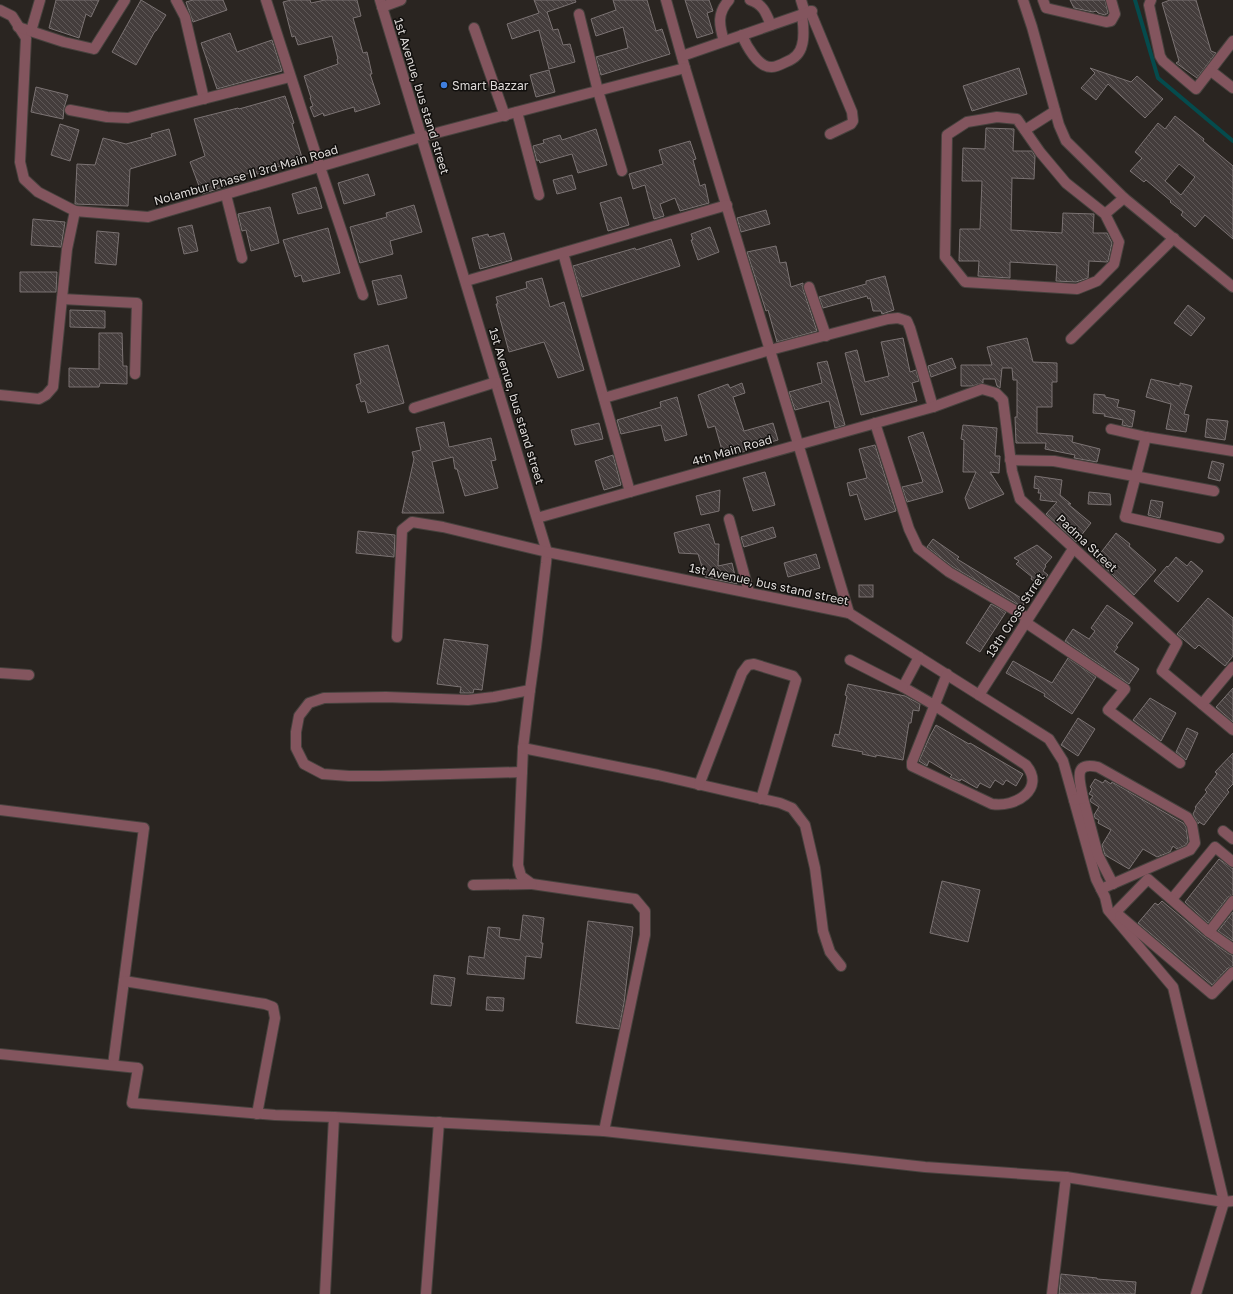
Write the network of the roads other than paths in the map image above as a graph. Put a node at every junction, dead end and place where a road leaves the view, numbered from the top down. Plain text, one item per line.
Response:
1 (40, 0) edge
2 (125, 0) edge
3 (176, 0) edge
4 (266, 0) edge
5 (401, 0) edge
6 (666, 0) edge
7 (729, 0) edge
8 (750, 0) edge
9 (801, 0) edge
10 (1111, 0) edge
11 (1151, 0) edge
12 (1023, 1) edge
13 (381, 3) edge
14 (1045, 4) edge
15 (0, 10) edge
16 (807, 12) junction
17 (579, 14) dead end
18 (772, 25) junction
19 (18, 27) junction
20 (474, 28) dead end
21 (31, 31) junction
22 (742, 35) junction
23 (724, 41) junction
24 (1233, 41) edge
25 (682, 56) junction
26 (685, 68) junction
27 (1211, 71) junction
28 (290, 77) junction
29 (1233, 88) edge
30 (598, 91) junction
31 (204, 99) junction
32 (70, 110) dead end
33 (1055, 111) junction
34 (517, 112) junction
35 (505, 116) junction
36 (1025, 130) junction
37 (830, 134) dead end
38 (421, 137) junction
39 (320, 167) junction
40 (622, 171) dead end
41 (226, 195) junction
42 (539, 195) dead end
43 (1124, 198) junction
44 (726, 205) junction
45 (75, 211) junction
46 (1105, 214) junction
47 (1174, 238) junction
48 (563, 253) junction
49 (242, 258) dead end
50 (466, 281) junction
51 (809, 287) dead end
52 (1233, 287) edge
53 (364, 295) dead end
54 (62, 299) junction
55 (826, 336) junction
56 (1071, 339) dead end
57 (770, 350) junction
58 (135, 374) dead end
59 (496, 382) junction
60 (0, 395) edge
61 (604, 398) junction
62 (933, 407) junction
63 (414, 408) dead end
64 (875, 423) junction
65 (1111, 429) dead end
66 (1146, 437) junction
67 (799, 445) junction
68 (1233, 451) edge
69 (1010, 460) junction
70 (1136, 476) junction
71 (1214, 490) dead end
72 (630, 492) junction
73 (537, 518) junction
74 (729, 519) dead end
75 (1219, 538) dead end
76 (1074, 549) junction
77 (547, 552) junction
78 (749, 592) junction
79 (849, 613) junction
80 (1026, 620) junction
81 (397, 637) dead end
82 (919, 657) junction
83 (850, 660) dead end
84 (1233, 667) edge
85 (0, 673) edge
86 (29, 674) dead end
87 (947, 674) junction
88 (903, 687) junction
89 (530, 690) junction
90 (978, 695) junction
91 (1202, 704) junction
92 (934, 705) junction
93 (1233, 730) edge
94 (523, 748) junction
95 (1180, 763) dead end
96 (522, 772) junction
97 (699, 785) junction
98 (761, 799) junction
99 (1078, 799) junction
100 (0, 810) edge
101 (1223, 831) dead end
102 (1233, 839) edge
103 (1233, 862) edge
104 (532, 884) junction
105 (1113, 884) junction
106 (473, 885) dead end
107 (1101, 889) junction
108 (1172, 899) junction
109 (1233, 901) edge
110 (1114, 913) junction
111 (1209, 932) junction
112 (1233, 949) edge
113 (841, 966) dead end
114 (1233, 972) edge
115 (124, 981) junction
116 (0, 1054) edge
117 (113, 1065) junction
118 (257, 1114) junction
119 (334, 1117) junction
120 (439, 1122) junction
121 (604, 1131) junction
122 (1066, 1177) junction
123 (1228, 1202) edge
124 (325, 1294) edge
125 (426, 1294) edge
126 (1052, 1294) edge
127 (1196, 1294) edge

1 - 21 street
2 - 21 street
3 - 31 street
4 - 28 street
5 - 13 street
6 - 25 street
7 - 23 street
8 - 18 street
9 - 16 street
10 - 14 street
11 - 27 street
12 - 33 street
13 - 38 street, 1st Avenue, bus stand street
15 - 19 street
16 - 18 street
16 - 22 street
16 - 37 street
17 - 30 street
18 - 22 street
19 - 21 street
19 - 45 street
20 - 35 street
22 - 23 street
23 - 25 street
24 - 27 street
25 - 26 street
26 - 30 street, Nolambur Phase II 3rd Main Road
26 - 44 street
27 - 29 street
28 - 31 street
28 - 39 street
30 - 34 street, Nolambur Phase II 3rd Main Road
30 - 40 street
31 - 32 street
33 - 36 street
33 - 43 street
34 - 35 street, Nolambur Phase II 3rd Main Road
34 - 42 street
35 - 38 street, Nolambur Phase II 3rd Main Road
36 - 46 street
36 - 46 street
38 - 39 street, Nolambur Phase II 3rd Main Road
38 - 50 street, 1st Avenue, bus stand street
39 - 41 street, Nolambur Phase II 3rd Main Road
39 - 53 street
41 - 45 street, Nolambur Phase II 3rd Main Road
41 - 49 street
43 - 46 street
43 - 47 street
44 - 48 street
44 - 57 street
45 - 54 street
47 - 52 street
47 - 56 street
48 - 50 street
48 - 61 street
50 - 59 street, 1st Avenue, bus stand street
51 - 55 street
54 - 58 street
54 - 60 street
55 - 57 street
55 - 62 street
57 - 61 street
57 - 67 street
59 - 63 street
59 - 73 street, 1st Avenue, bus stand street
61 - 72 street
62 - 64 street, 4th Main Road
62 - 69 street, Padma Street
64 - 67 street, 4th Main Road
64 - 80 street
65 - 66 street
66 - 68 street
66 - 70 street
67 - 72 street, 4th Main Road
67 - 79 street
69 - 70 street
69 - 76 street, Padma Street
70 - 71 street
70 - 75 street
72 - 73 street, 4th Main Road
73 - 77 street, 1st Avenue, bus stand street
74 - 78 street
76 - 80 street, 13th Cross Strret
76 - 91 street, Padma Street
77 - 78 street, 1st Avenue, bus stand street
77 - 81 street
77 - 89 street
78 - 79 street, 1st Avenue, bus stand street
79 - 82 street, 1st Avenue, bus stand street
80 - 90 street, 13th Cross Strret
80 - 95 street
82 - 87 street, 1st Avenue, bus stand street
82 - 88 street
83 - 88 street
84 - 91 street
85 - 86 street
87 - 90 street, 1st Avenue, bus stand street
87 - 92 street
88 - 92 street
89 - 94 street
89 - 96 street
90 - 99 street, 1st Avenue, bus stand street
91 - 93 street, Padma Street
92 - 92 street
94 - 96 street
94 - 97 street
96 - 104 street
97 - 98 street
97 - 98 street
98 - 113 street
99 - 105 street
99 - 105 street
99 - 107 street, 1st Avenue, bus stand street
100 - 115 street
101 - 102 street
103 - 108 street
104 - 106 street
104 - 121 street
105 - 107 street
107 - 110 street, 1st Avenue, bus stand street
108 - 110 street
108 - 111 street
109 - 111 street
110 - 114 street
110 - 123 street, 1st Avenue, bus stand street
111 - 112 street
115 - 117 street
115 - 118 street
116 - 117 street
117 - 118 street
118 - 119 street
119 - 120 street
119 - 124 street
120 - 121 street
120 - 125 street
121 - 122 street
122 - 123 street
122 - 126 street
123 - 127 street

